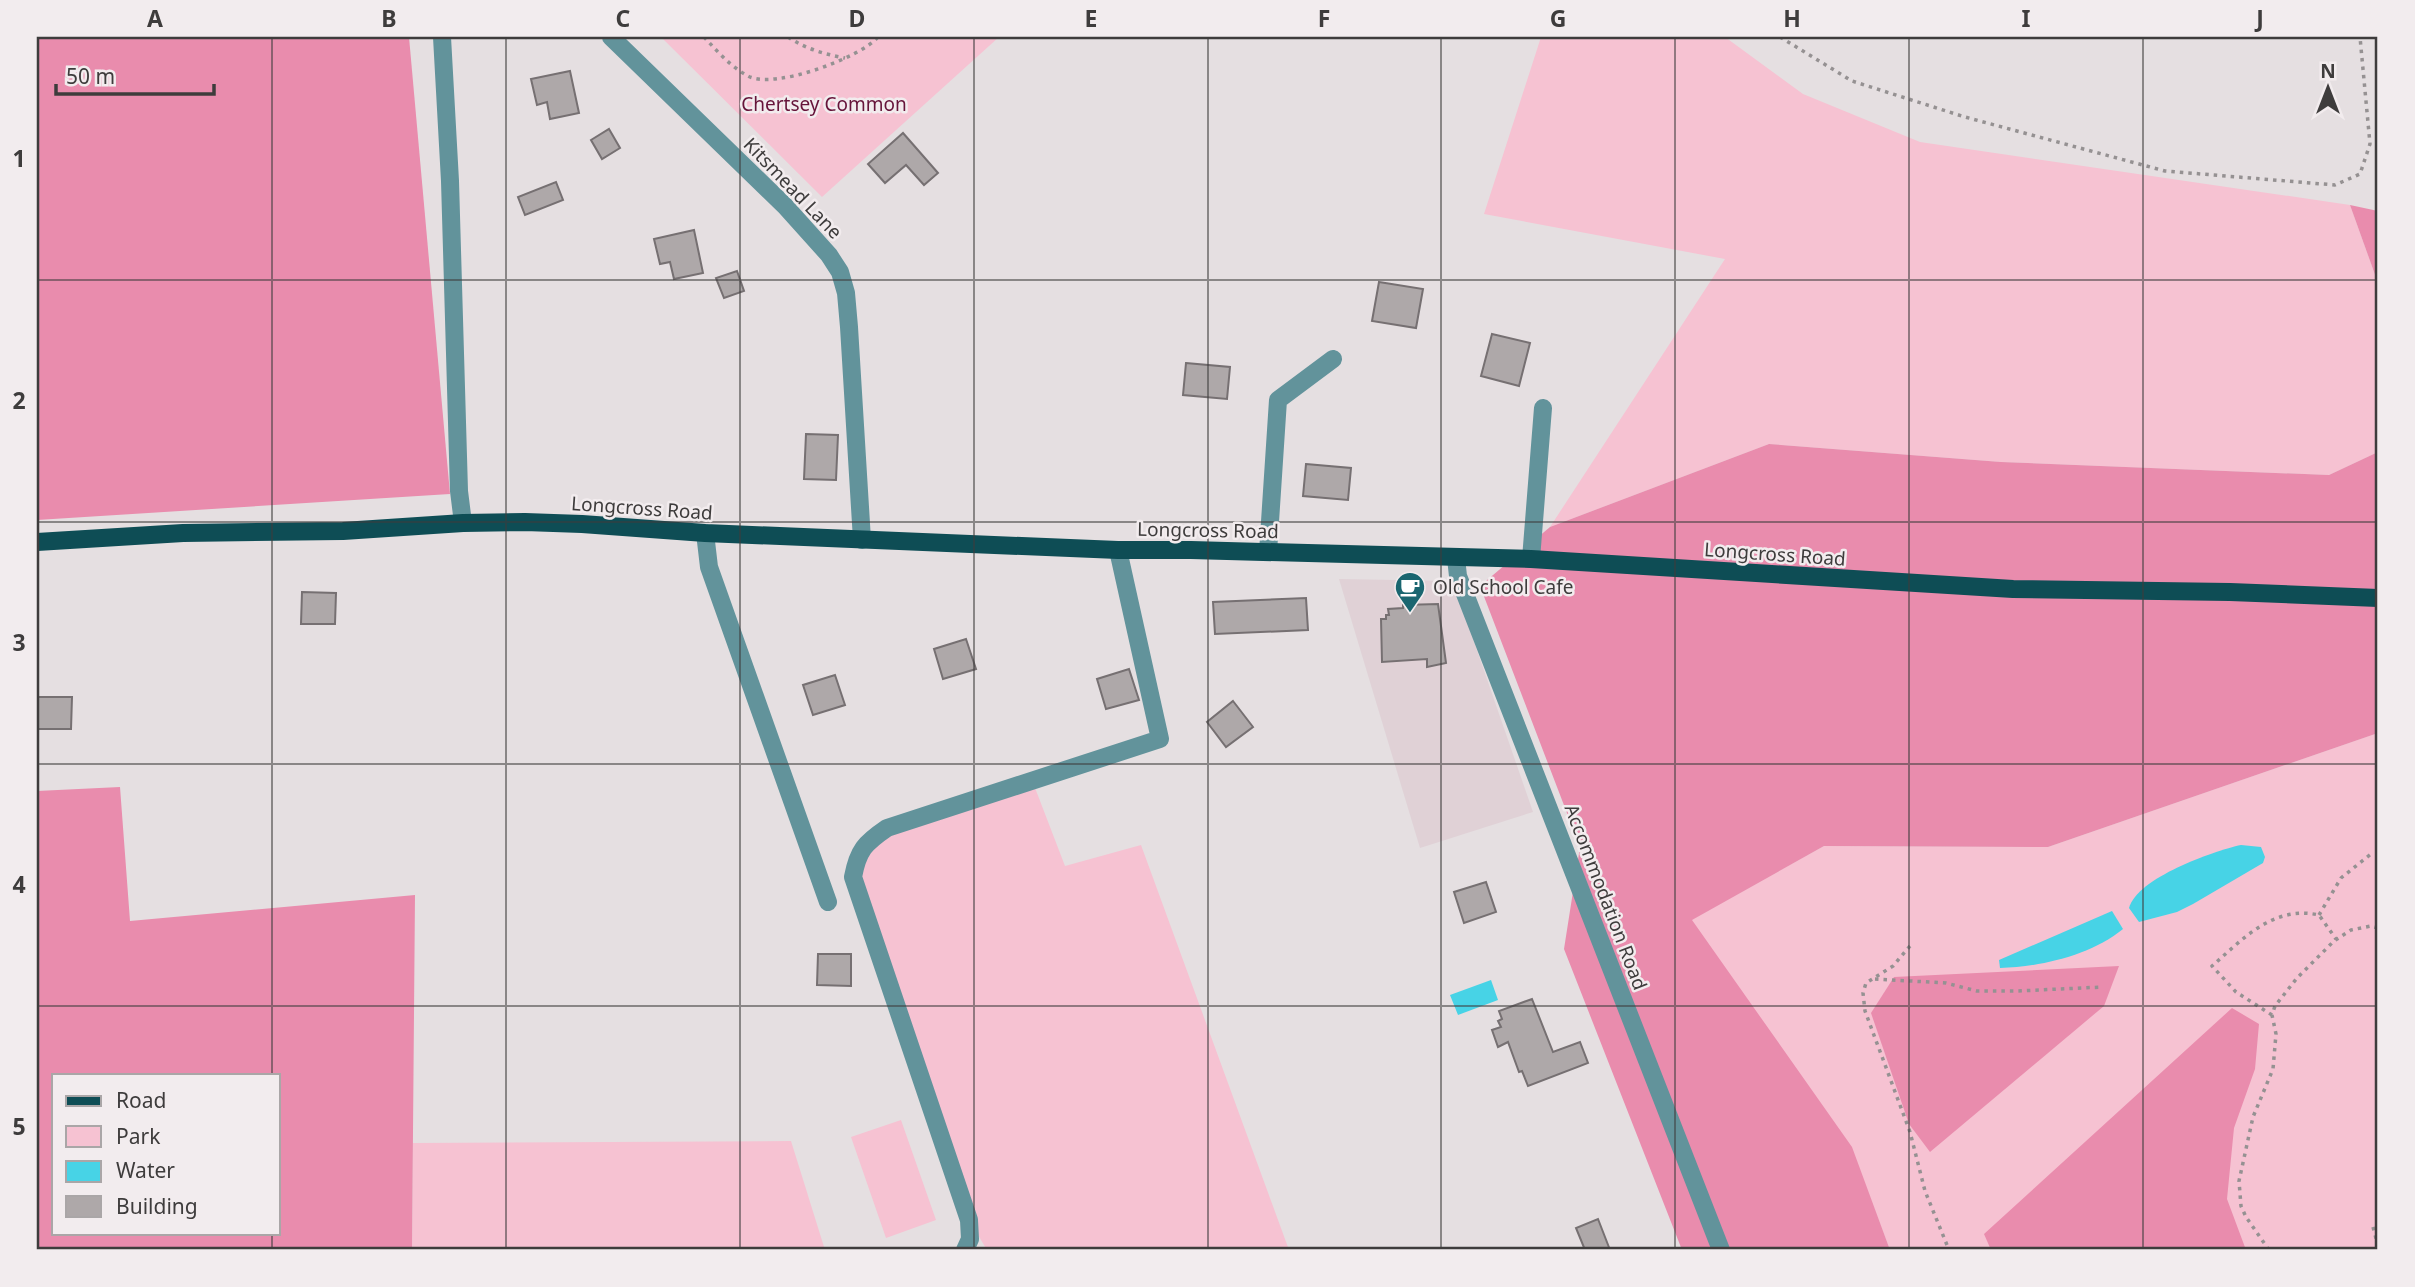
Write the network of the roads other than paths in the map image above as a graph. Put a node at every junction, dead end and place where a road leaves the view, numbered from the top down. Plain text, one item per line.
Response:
1 (442, 37) edge
2 (611, 37) edge
3 (1333, 359) dead end
4 (1543, 408) dead end
5 (463, 523) junction
6 (705, 533) junction
7 (862, 540) junction
8 (37, 542) edge
9 (1118, 550) junction
10 (1268, 552) junction
11 (1456, 558) junction
12 (1531, 559) junction
13 (2378, 598) edge
14 (828, 902) dead end
15 (965, 1250) edge
16 (1721, 1250) edge

1 - 5 street
2 - 7 street, Kitsmead Lane
3 - 10 street
4 - 12 street
5 - 6 main road, Longcross Road
5 - 8 main road, Longcross Road
6 - 7 main road, Longcross Road
6 - 14 street
7 - 9 main road, Longcross Road
9 - 10 main road, Longcross Road
9 - 15 street
10 - 11 main road, Longcross Road
11 - 12 main road, Longcross Road
11 - 16 street, Accommodation Road
12 - 13 main road, Longcross Road

